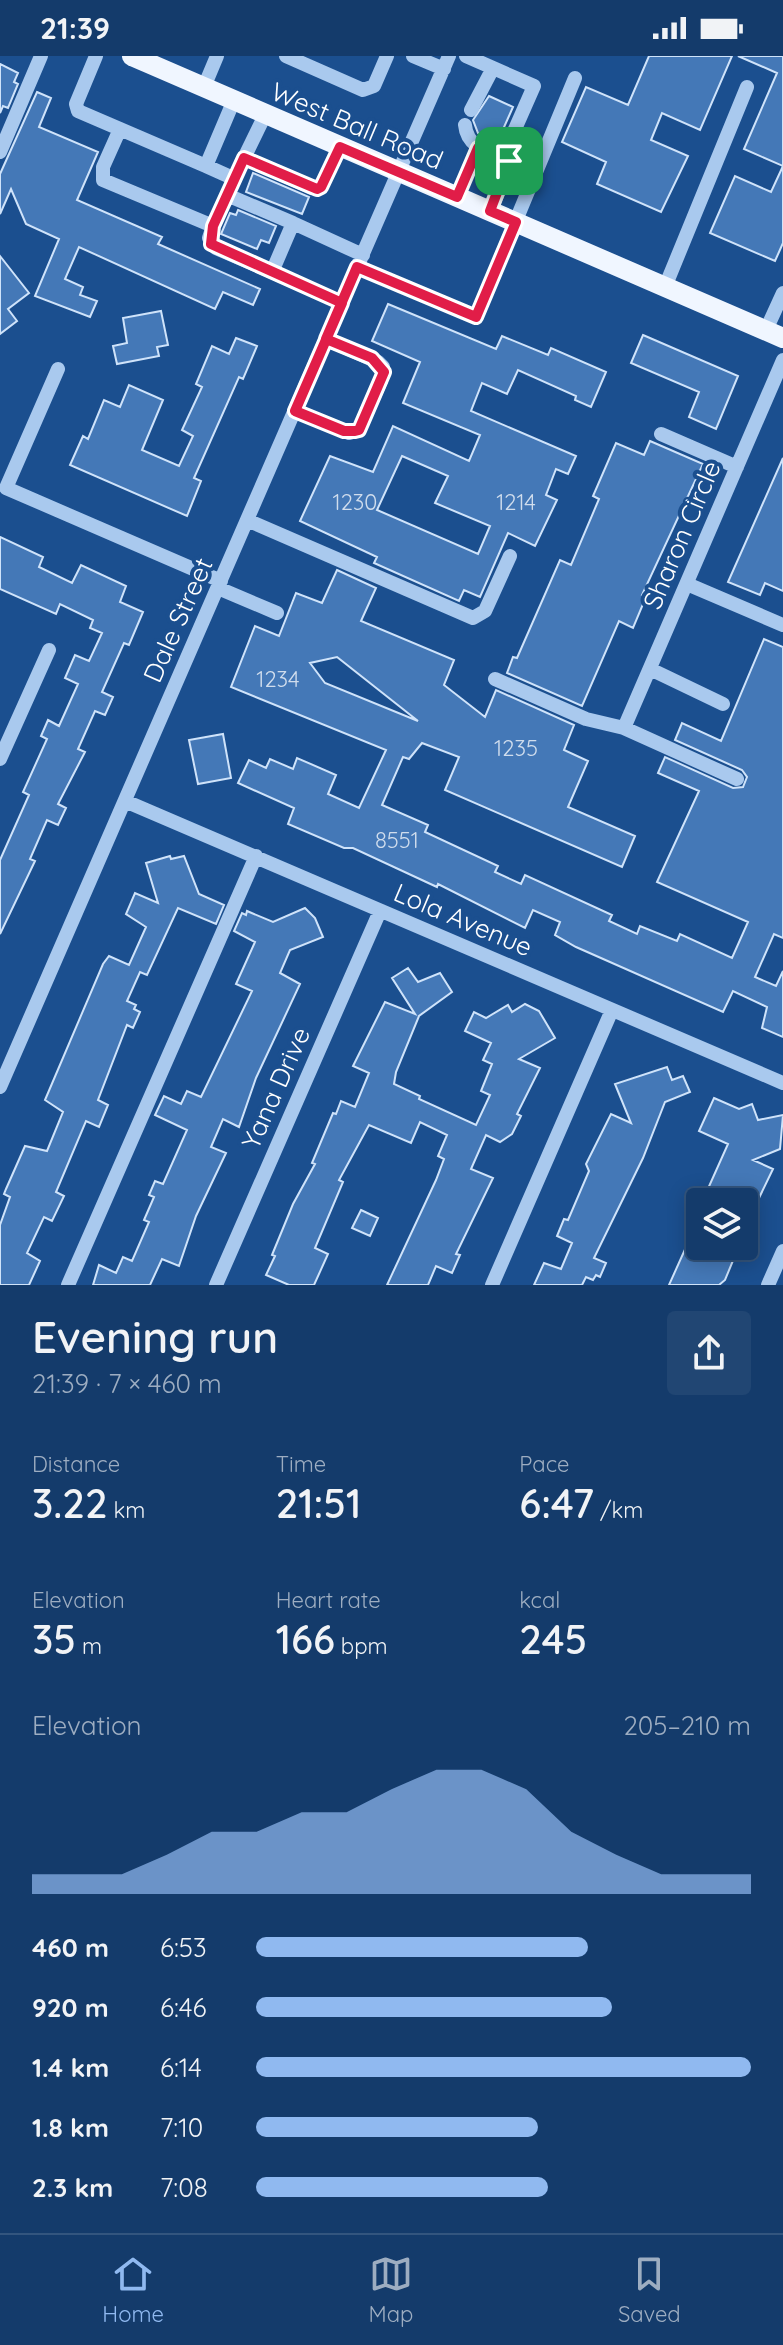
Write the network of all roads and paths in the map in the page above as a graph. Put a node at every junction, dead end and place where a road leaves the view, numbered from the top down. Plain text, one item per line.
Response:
1 (41, 56) edge
2 (96, 56) edge
3 (132, 56) edge
4 (217, 56) edge
5 (286, 56) edge
6 (387, 56) edge
7 (413, 56) edge
8 (466, 56) edge
9 (155, 61) edge
10 (447, 62) edge
11 (493, 68) junction
12 (575, 78) dead end
13 (204, 87) junction
14 (747, 87) dead end
15 (234, 100) junction
16 (471, 110) dead end
17 (265, 115) junction
18 (465, 125) dead end
19 (120, 129) junction
20 (340, 147) junction
21 (478, 148) junction
22 (0, 152) edge
23 (244, 158) junction
24 (509, 161) junction
25 (206, 166) junction
26 (399, 172) junction
27 (235, 179) junction
28 (227, 195) junction
29 (457, 197) junction
30 (490, 211) junction
31 (516, 222) junction
32 (293, 223) junction
33 (213, 226) junction
34 (360, 261) junction
35 (272, 272) junction
36 (665, 287) junction
37 (783, 293) edge
38 (342, 303) junction
39 (775, 334) edge
40 (326, 339) junction
41 (783, 360) edge
42 (58, 369) dead end
43 (295, 411) junction
44 (661, 434) dead end
45 (737, 467) junction
46 (247, 520) junction
47 (510, 556) dead end
48 (687, 584) junction
49 (219, 585) junction
50 (277, 613) dead end
51 (783, 625) edge
52 (49, 650) dead end
53 (650, 669) junction
54 (495, 679) dead end
55 (723, 704) dead end
56 (624, 728) junction
57 (0, 759) edge
58 (737, 779) dead end
59 (125, 801) junction
60 (256, 856) junction
61 (380, 911) junction
62 (612, 1010) junction
63 (783, 1083) edge
64 (0, 1087) edge
65 (783, 1251) edge
66 (68, 1285) edge
67 (216, 1285) edge
68 (492, 1285) edge
69 (768, 1285) edge

1 - 22 street
2 - 19 street
3 - 9 main road, West Ball Road
4 - 13 street
5 - 6 street
7 - 10 street
8 - 11 street
9 - 13 main road, West Ball Road
10 - 26 street, Dale Street
11 - 16 street
11 - 24 street
12 - 31 street
13 - 15 main road, West Ball Road
14 - 36 street
15 - 17 main road, West Ball Road
15 - 25 street
17 - 20 main road, West Ball Road
17 - 23 street
18 - 21 street
19 - 25 street
19 - 33 street
20 - 23 street
20 - 26 main road, West Ball Road
21 - 24 street
21 - 29 street
23 - 27 street
24 - 30 street
25 - 27 street
26 - 29 main road, West Ball Road
26 - 34 street, Dale Street
27 - 28 street
28 - 32 street
28 - 33 street
29 - 30 main road, West Ball Road
30 - 31 main road, West Ball Road
31 - 34 street
31 - 36 main road, West Ball Road
32 - 34 street
32 - 35 street
33 - 35 street
34 - 38 street, Dale Street
35 - 38 street
36 - 39 main road, West Ball Road
37 - 39 street
38 - 40 street, Dale Street
40 - 43 street, Dale Street
40 - 43 street
41 - 45 street, Sharon Circle
42 - 49 street
43 - 46 street, Dale Street
44 - 45 street
45 - 48 street, Sharon Circle
46 - 47 street
46 - 49 street, Dale Street
48 - 51 street
48 - 53 street, Sharon Circle
49 - 50 street
49 - 59 street, Dale Street
52 - 57 street
53 - 55 street
53 - 56 street, Sharon Circle
54 - 56 street
56 - 58 street
59 - 60 street, Lola Avenue
59 - 64 street, Dale Street
60 - 61 street, Lola Avenue
60 - 66 street
61 - 62 street, Lola Avenue
61 - 67 street, Yana Drive
62 - 63 street, Lola Avenue
62 - 68 street
65 - 69 street

